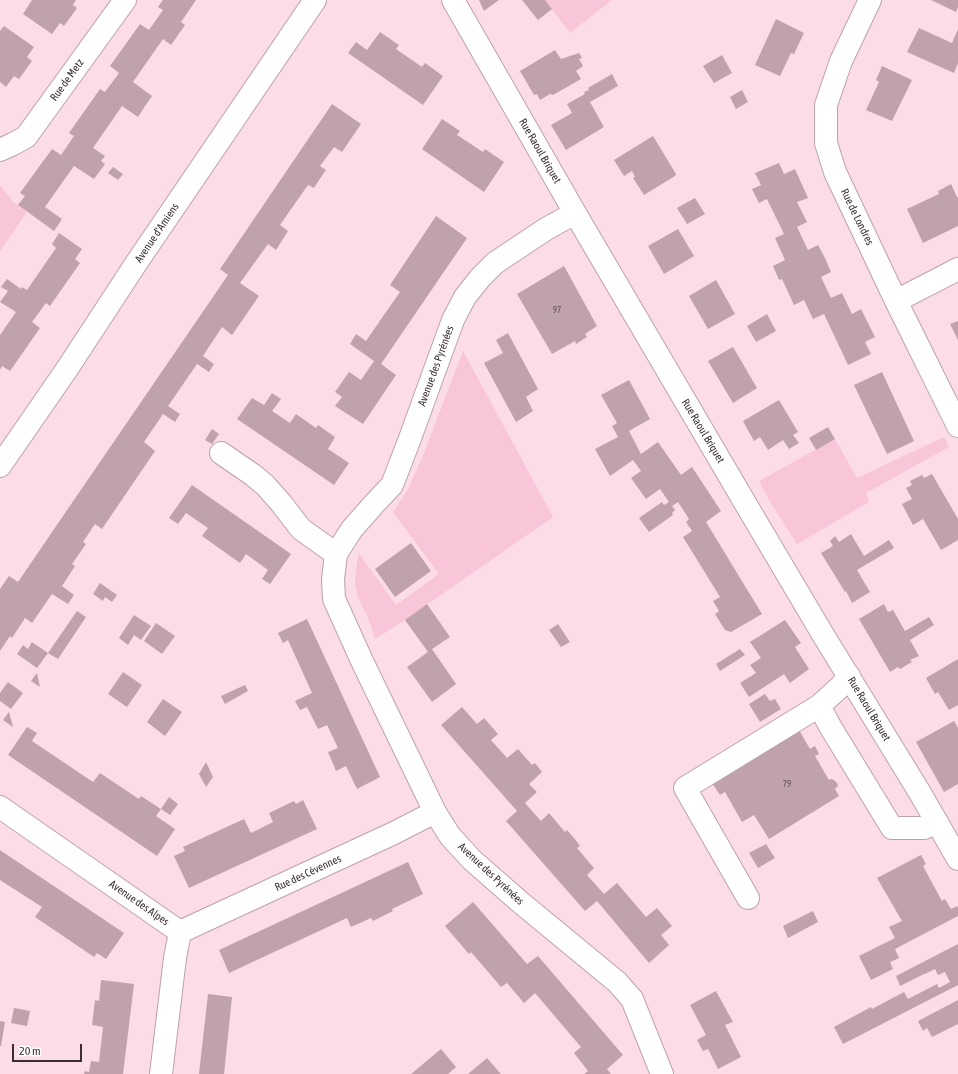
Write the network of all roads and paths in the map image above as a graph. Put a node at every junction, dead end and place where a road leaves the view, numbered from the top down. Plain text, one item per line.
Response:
1 (125, 0) edge
2 (315, 0) edge
3 (453, 0) edge
4 (870, 0) edge
5 (0, 150) edge
6 (576, 213) junction
7 (958, 269) edge
8 (896, 301) junction
9 (958, 426) edge
10 (221, 453) dead end
11 (0, 466) edge
12 (336, 554) junction
13 (849, 676) junction
14 (819, 706) junction
15 (0, 807) edge
16 (436, 812) junction
17 (937, 822) junction
18 (958, 858) edge
19 (748, 898) dead end
20 (180, 932) junction
21 (161, 1074) edge
22 (662, 1074) edge

1 - 5 street, Rue de Metz
2 - 11 street, Avenue d'Amiens
3 - 6 street, Rue Raoul Briquet
4 - 8 street, Rue de Londres
6 - 12 street, Avenue des Pyrénées
6 - 13 street, Rue Raoul Briquet
7 - 8 street
8 - 9 street, Rue de Londres
10 - 12 street
12 - 16 street, Avenue des Pyrénées
13 - 14 street
13 - 17 street, Rue Raoul Briquet
14 - 17 street
14 - 19 street
15 - 20 street, Avenue des Alpes
16 - 20 street, Rue des Cévennes
16 - 22 street, Avenue des Pyrénées
17 - 18 street, Rue Raoul Briquet
20 - 21 street, Avenue des Alpes

